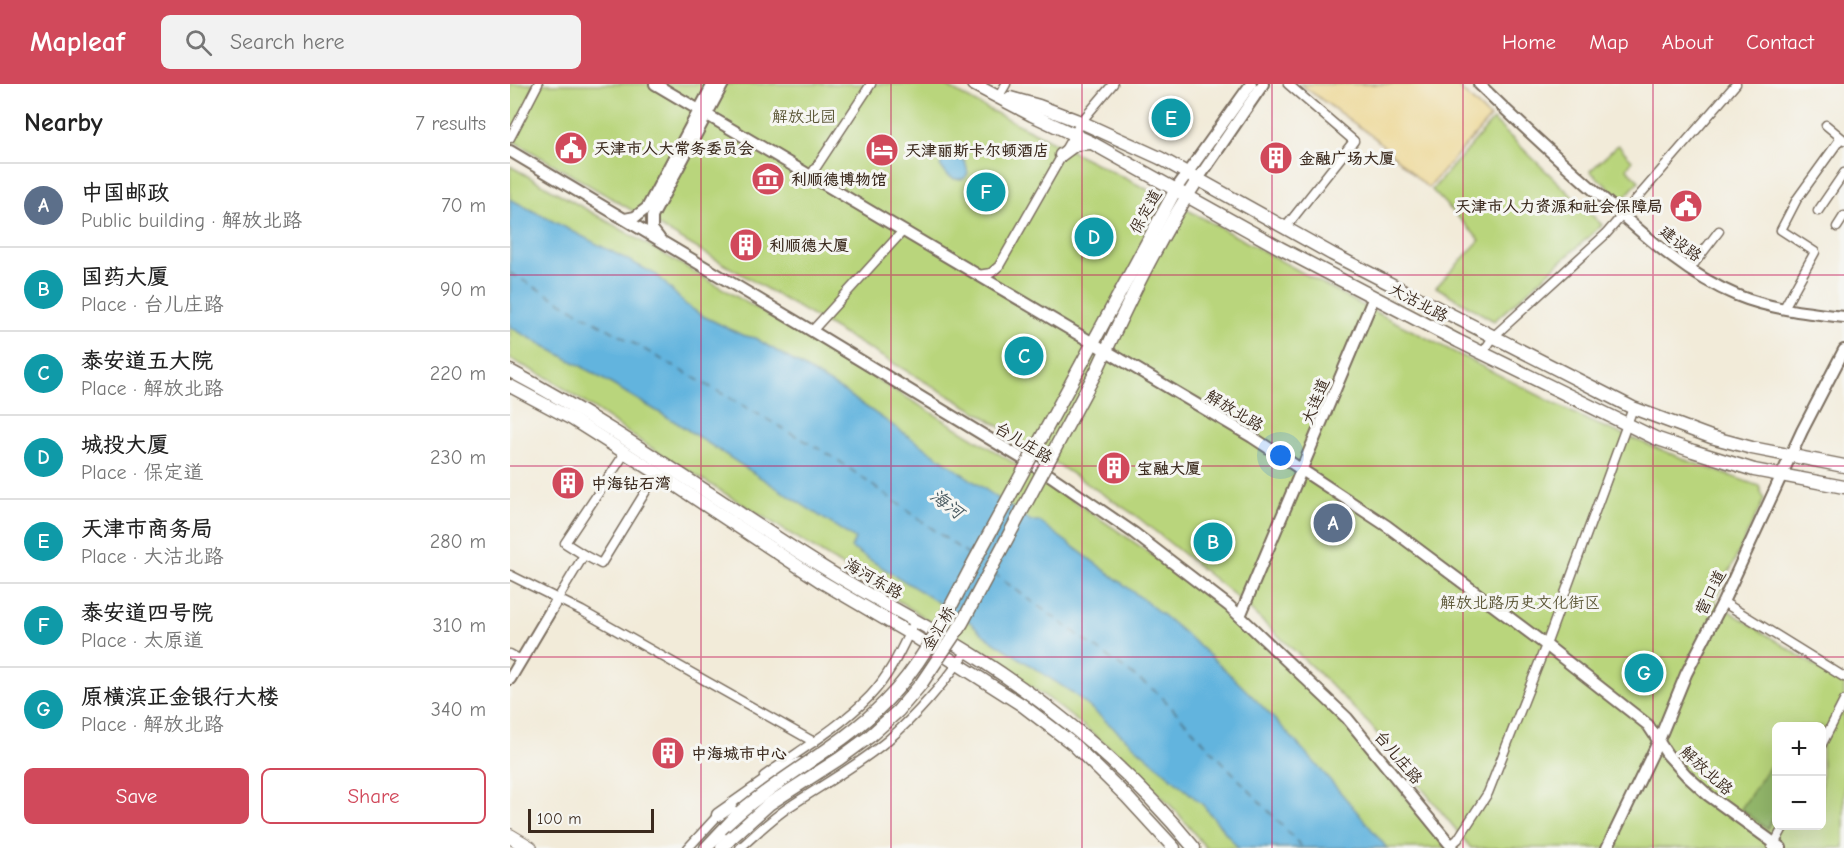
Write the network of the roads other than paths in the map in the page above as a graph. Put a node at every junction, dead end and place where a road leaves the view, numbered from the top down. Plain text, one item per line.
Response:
1 (538, 84) edge
2 (655, 84) edge
3 (713, 84) edge
4 (723, 84) edge
5 (871, 84) edge
6 (973, 84) edge
7 (1006, 84) edge
8 (1113, 84) edge
9 (1251, 84) edge
10 (1263, 84) edge
11 (1288, 84) edge
12 (1479, 84) edge
13 (1738, 84) edge
14 (999, 96) junction
15 (702, 111) junction
16 (1081, 122) junction
17 (1826, 125) dead end
18 (730, 128) junction
19 (1074, 134) junction
20 (694, 137) junction
21 (510, 138) edge
22 (1843, 139) edge
23 (1092, 143) junction
24 (510, 150) edge
25 (1061, 155) junction
26 (1844, 173) edge
27 (811, 175) junction
28 (1198, 179) junction
29 (1182, 189) junction
30 (1223, 194) junction
31 (1209, 207) junction
32 (1818, 211) dead end
33 (1622, 216) junction
34 (1844, 216) edge
35 (1166, 217) junction
36 (625, 219) junction
37 (1837, 227) dead end
38 (1285, 228) junction
39 (1719, 231) dead end
40 (902, 232) junction
41 (662, 241) junction
42 (1690, 269) junction
43 (976, 275) junction
44 (1374, 297) junction
45 (1784, 308) junction
46 (1844, 317) edge
47 (812, 331) junction
48 (1072, 331) junction
49 (1494, 336) junction
50 (1092, 343) junction
51 (1844, 350) edge
52 (1106, 351) junction
53 (1482, 354) junction
54 (1082, 363) junction
55 (1097, 370) joint
56 (510, 371) edge
57 (510, 386) edge
58 (1633, 408) junction
59 (1628, 424) junction
60 (625, 453) junction
61 (1791, 456) junction
62 (1844, 466) edge
63 (1303, 470) junction
64 (657, 473) junction
65 (1783, 475) junction
66 (1844, 487) edge
67 (584, 555) junction
68 (510, 575) edge
69 (557, 600) junction
70 (1723, 602) junction
71 (1240, 616) junction
72 (915, 621) junction
73 (909, 633) junction
74 (1546, 645) junction
75 (967, 651) junction
76 (510, 654) edge
77 (521, 660) junction
78 (958, 664) junction
79 (1844, 677) edge
80 (510, 679) edge
81 (1844, 701) edge
82 (1844, 711) edge
83 (1826, 735) edge
84 (1659, 740) junction
85 (814, 742) junction
86 (1826, 745) edge
87 (737, 808) junction
88 (718, 815) junction
89 (1778, 830) edge
90 (1782, 830) edge
91 (510, 836) edge
92 (726, 843) edge
93 (1452, 847) edge
94 (1776, 847) edge
95 (530, 848) edge
96 (688, 848) edge
97 (706, 848) edge
98 (740, 848) edge
99 (1174, 848) edge
100 (1194, 848) edge
101 (1607, 848) edge

1 - 21 street
2 - 15 street, 解放北路
3 - 15 street
4 - 15 street
5 - 27 street
6 - 14 main road, 大沽北路
7 - 14 street
8 - 16 street
9 - 29 street
10 - 28 street
11 - 38 street
12 - 33 street, 建设路
13 - 33 street
14 - 16 main road, 大沽北路
14 - 19 main road, 大沽北路
15 - 18 street, 解放北路
15 - 20 street
15 - 36 street
16 - 19 street
16 - 29 main road, 大沽北路
17 - 22 street
18 - 20 street
18 - 27 street, 解放北路
19 - 23 main road, 大沽北路
19 - 25 street
20 - 41 street
22 - 45 street
23 - 25 main road
23 - 29 main road, 大沽北路
24 - 36 street, 台儿庄路
25 - 43 street
26 - 32 street
27 - 40 street, 解放北路
28 - 29 main road
28 - 30 main road, 大沽北路
29 - 30 main road
29 - 31 main road, 大沽北路
29 - 35 main road
30 - 38 main road, 大沽北路
31 - 35 main road
31 - 44 main road, 大沽北路
33 - 42 street, 建设路
33 - 49 street
34 - 37 street
35 - 50 main road, 保定道
35 - 52 main road, 保定道
36 - 41 street, 台儿庄路
38 - 49 main road, 大沽北路
39 - 42 street
40 - 43 street, 解放北路
40 - 47 street
41 - 47 street, 台儿庄路
42 - 45 street, 建设路
43 - 48 street, 解放北路
44 - 53 main road, 大沽北路
44 - 63 street, 大连道
45 - 46 street, 建设路
47 - 71 street, 台儿庄路
48 - 50 street, 解放北路
48 - 54 street
49 - 53 street
49 - 58 main road, 大沽北路
50 - 52 street, 解放北路
50 - 54 main road, 保定道
51 - 61 street, 营口道
52 - 55 main road, 保定道
52 - 63 street, 解放北路
53 - 59 main road, 大沽北路
54 - 87 main road, 金汇桥, bridge
55 - 92 main road, 金汇桥, bridge
56 - 72 main road, 海河东路
57 - 60 main road, 海河东路
58 - 59 street
58 - 61 main road, 大沽北路
59 - 65 main road, 大沽北路
59 - 74 street
60 - 64 main road, 海河东路
60 - 67 street
61 - 62 main road, 大沽北路
61 - 65 street, 营口道
63 - 71 street, 大连道
63 - 74 street, 解放北路
64 - 67 street
64 - 73 main road, 海河东路
65 - 66 main road, 大沽北路
65 - 70 street, 营口道
67 - 69 street
68 - 69 street
69 - 77 street
69 - 85 street
70 - 79 street
70 - 84 street, 营口道
71 - 93 street, 台儿庄路
72 - 73 street
72 - 75 main road, 海河东路
73 - 78 main road, 海河东路
73 - 85 street
74 - 84 street, 解放北路
74 - 93 street
75 - 78 street
75 - 100 main road, 海河东路
76 - 77 street
77 - 80 street
78 - 98 street
78 - 99 main road, 海河东路
81 - 83 street
82 - 86 street
84 - 94 street, 解放北路
84 - 101 street, 营口道
85 - 88 street
87 - 88 main road
87 - 97 main road
88 - 96 street
89 - 94 street
90 - 94 street
91 - 95 main road

